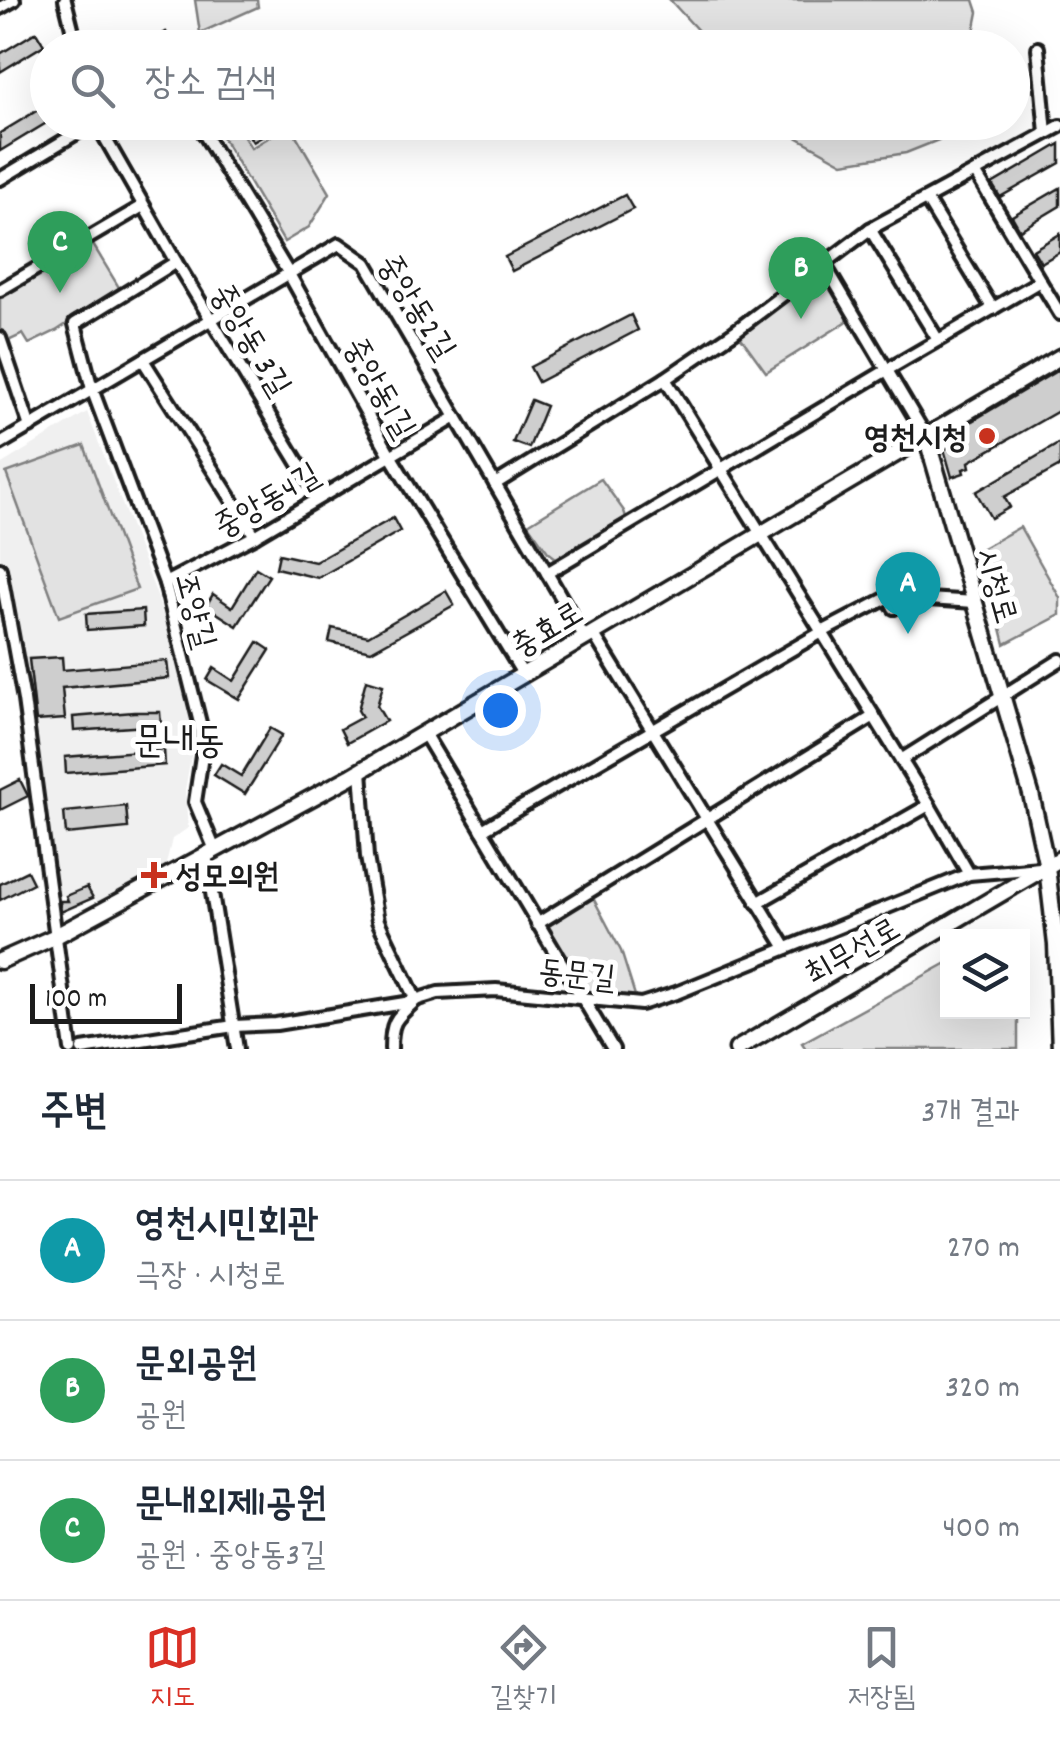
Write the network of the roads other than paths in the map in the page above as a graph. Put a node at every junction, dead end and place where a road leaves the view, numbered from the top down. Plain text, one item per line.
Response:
1 (14, 0) edge
2 (66, 0) edge
3 (0, 8) edge
4 (73, 30) edge
5 (1038, 48) dead end
6 (1060, 126) edge
7 (1046, 134) junction
8 (66, 140) edge
9 (106, 140) edge
10 (208, 140) edge
11 (975, 172) junction
12 (0, 179) edge
13 (926, 198) junction
14 (143, 206) junction
15 (870, 229) junction
16 (176, 262) junction
17 (823, 262) junction
18 (288, 274) junction
19 (1040, 281) junction
20 (0, 290) edge
21 (993, 309) junction
22 (1060, 314) edge
23 (211, 320) junction
24 (0, 338) edge
25 (938, 340) junction
26 (1060, 357) edge
27 (143, 360) junction
28 (887, 370) junction
29 (665, 379) junction
30 (92, 390) junction
31 (456, 417) junction
32 (30, 426) junction
33 (926, 436) junction
34 (0, 444) edge
35 (390, 455) junction
36 (722, 468) junction
37 (496, 484) junction
38 (319, 497) junction
39 (760, 534) junction
40 (256, 536) junction
41 (0, 569) edge
42 (548, 573) junction
43 (165, 583) junction
44 (975, 602) junction
45 (822, 632) junction
46 (589, 635) junction
47 (1059, 663) edge
48 (523, 674) junction
49 (1002, 695) junction
50 (874, 716) junction
51 (652, 731) junction
52 (424, 733) junction
53 (901, 760) junction
54 (362, 770) junction
55 (929, 805) junction
56 (706, 819) junction
57 (482, 830) junction
58 (210, 852) junction
59 (1054, 863) edge
60 (969, 874) junction
61 (757, 903) junction
62 (538, 924) junction
63 (54, 937) junction
64 (786, 948) junction
65 (0, 961) edge
66 (582, 999) junction
67 (416, 1000) junction
68 (234, 1026) junction
69 (71, 1049) edge
70 (82, 1049) edge
71 (237, 1049) edge
72 (391, 1049) edge
73 (614, 1049) edge
74 (738, 1049) edge
75 (1060, 1049) edge

1 - 3 street
2 - 4 street
5 - 7 street
6 - 7 street
7 - 11 street
8 - 12 street
9 - 14 street, 중앙동 3길
10 - 18 street, 중앙동1길
11 - 13 street
11 - 19 street
13 - 15 street
13 - 21 street
14 - 16 street, 중앙동 3길
14 - 20 street
15 - 17 street
15 - 25 street
16 - 23 street, 중앙동 3길
16 - 30 street, 조양길
17 - 28 street
17 - 29 street
18 - 23 street, 중앙동2길
18 - 31 street, 중앙동2길
18 - 35 street, 중앙동1길
19 - 21 street
19 - 22 street
21 - 25 street
23 - 27 street, 중앙동2길
23 - 38 street, 중앙동 3길
24 - 32 street
25 - 28 street
26 - 33 street, 충효로
27 - 30 street, 중앙동2길
27 - 40 street
28 - 33 street
28 - 36 street
29 - 36 street
29 - 37 street
30 - 32 street, 중앙동2길
30 - 43 street, 조양길
31 - 35 street, 중앙동4길
31 - 37 street, 중앙동2길
32 - 34 street, 중앙동2길
33 - 39 street, 충효로
33 - 44 street, 시청로
35 - 38 street, 중앙동4길
35 - 48 street, 중앙동1길
36 - 39 street
36 - 42 street
37 - 42 street, 중앙동2길
38 - 40 street, 중앙동4길
39 - 45 street
39 - 46 street, 충효로
40 - 43 street, 중앙동4길
41 - 63 street
42 - 46 street, 중앙동2길
43 - 58 street, 조양길
44 - 45 street
44 - 49 street, 시청로
45 - 50 street
45 - 51 street
46 - 48 street, 충효로
46 - 51 street, 중앙동2길
47 - 49 street
48 - 52 street, 충효로
49 - 53 street
49 - 59 street, 시청로
50 - 53 street
50 - 56 street
51 - 56 street, 중앙동2길
51 - 57 street
52 - 54 street, 충효로
52 - 57 street
53 - 55 street
54 - 58 street, 충효로
54 - 67 street
55 - 60 street
55 - 61 street
56 - 61 street, 중앙동2길
56 - 62 street
57 - 62 street
58 - 63 street, 충효로
58 - 68 street, 조양길
59 - 60 street, 동문길
59 - 74 street, 최무선로
59 - 75 street, 시청로
60 - 64 street, 동문길
61 - 64 street, 중앙동2길
62 - 66 street
63 - 65 street, 충효로
63 - 69 street
64 - 66 street, 동문길
66 - 67 street, 동문길
66 - 73 street
67 - 68 street, 동문길
67 - 72 street
68 - 70 street, 동문길
68 - 71 street, 조양길

